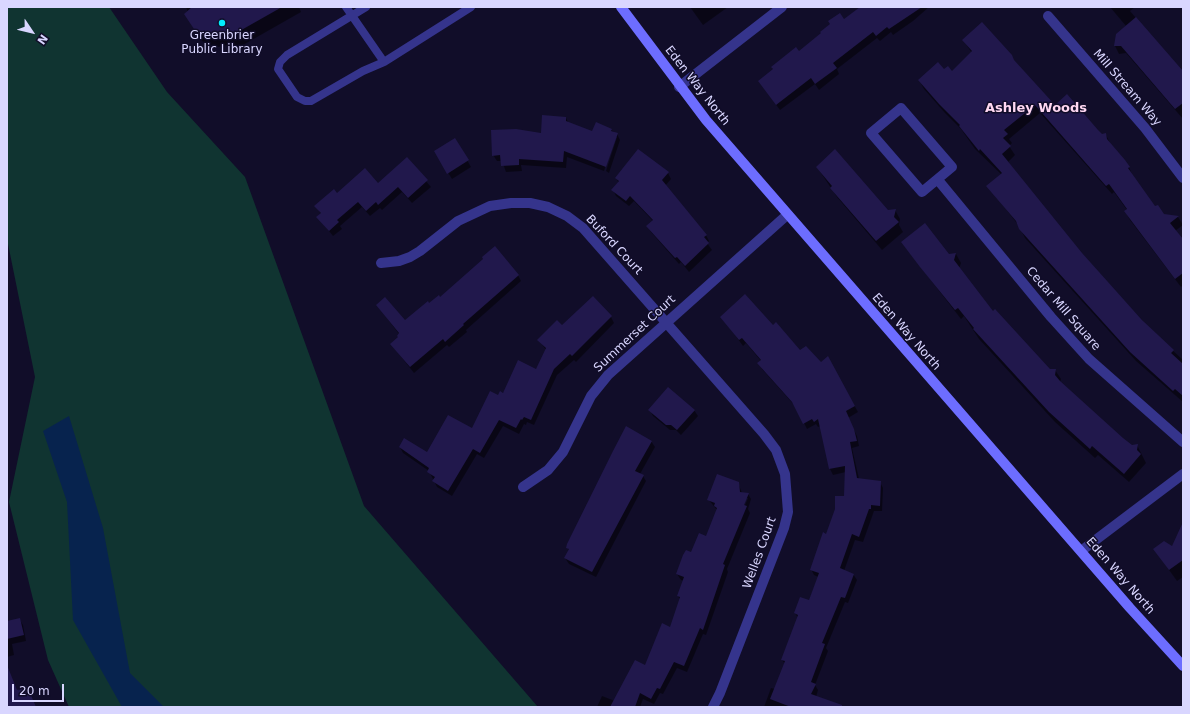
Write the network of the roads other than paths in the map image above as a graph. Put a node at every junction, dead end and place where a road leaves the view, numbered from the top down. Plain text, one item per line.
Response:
1 (346, 7) edge
2 (366, 7) edge
3 (471, 7) edge
4 (620, 7) edge
5 (782, 7) edge
6 (352, 16) junction
7 (1048, 16) dead end
8 (384, 62) junction
9 (679, 87) junction
10 (1183, 178) edge
11 (938, 180) junction
12 (787, 216) junction
13 (381, 264) dead end
14 (666, 322) junction
15 (1183, 442) edge
16 (1183, 474) edge
17 (522, 487) dead end
18 (1081, 551) junction
19 (1183, 666) edge
20 (713, 707) edge

1 - 6 lane
2 - 6 lane
3 - 8 lane
4 - 9 street, Eden Way North
5 - 9 street
6 - 8 lane
6 - 8 lane
7 - 10 street, Mill Stream Way
9 - 12 street, Eden Way North
11 - 11 street
11 - 15 street, Cedar Mill Square
12 - 14 street, Summerset Court
12 - 18 street, Eden Way North
13 - 14 street, Buford Court
14 - 17 street, Summerset Court
14 - 20 street, Welles Court
16 - 18 street
18 - 19 street, Eden Way North

